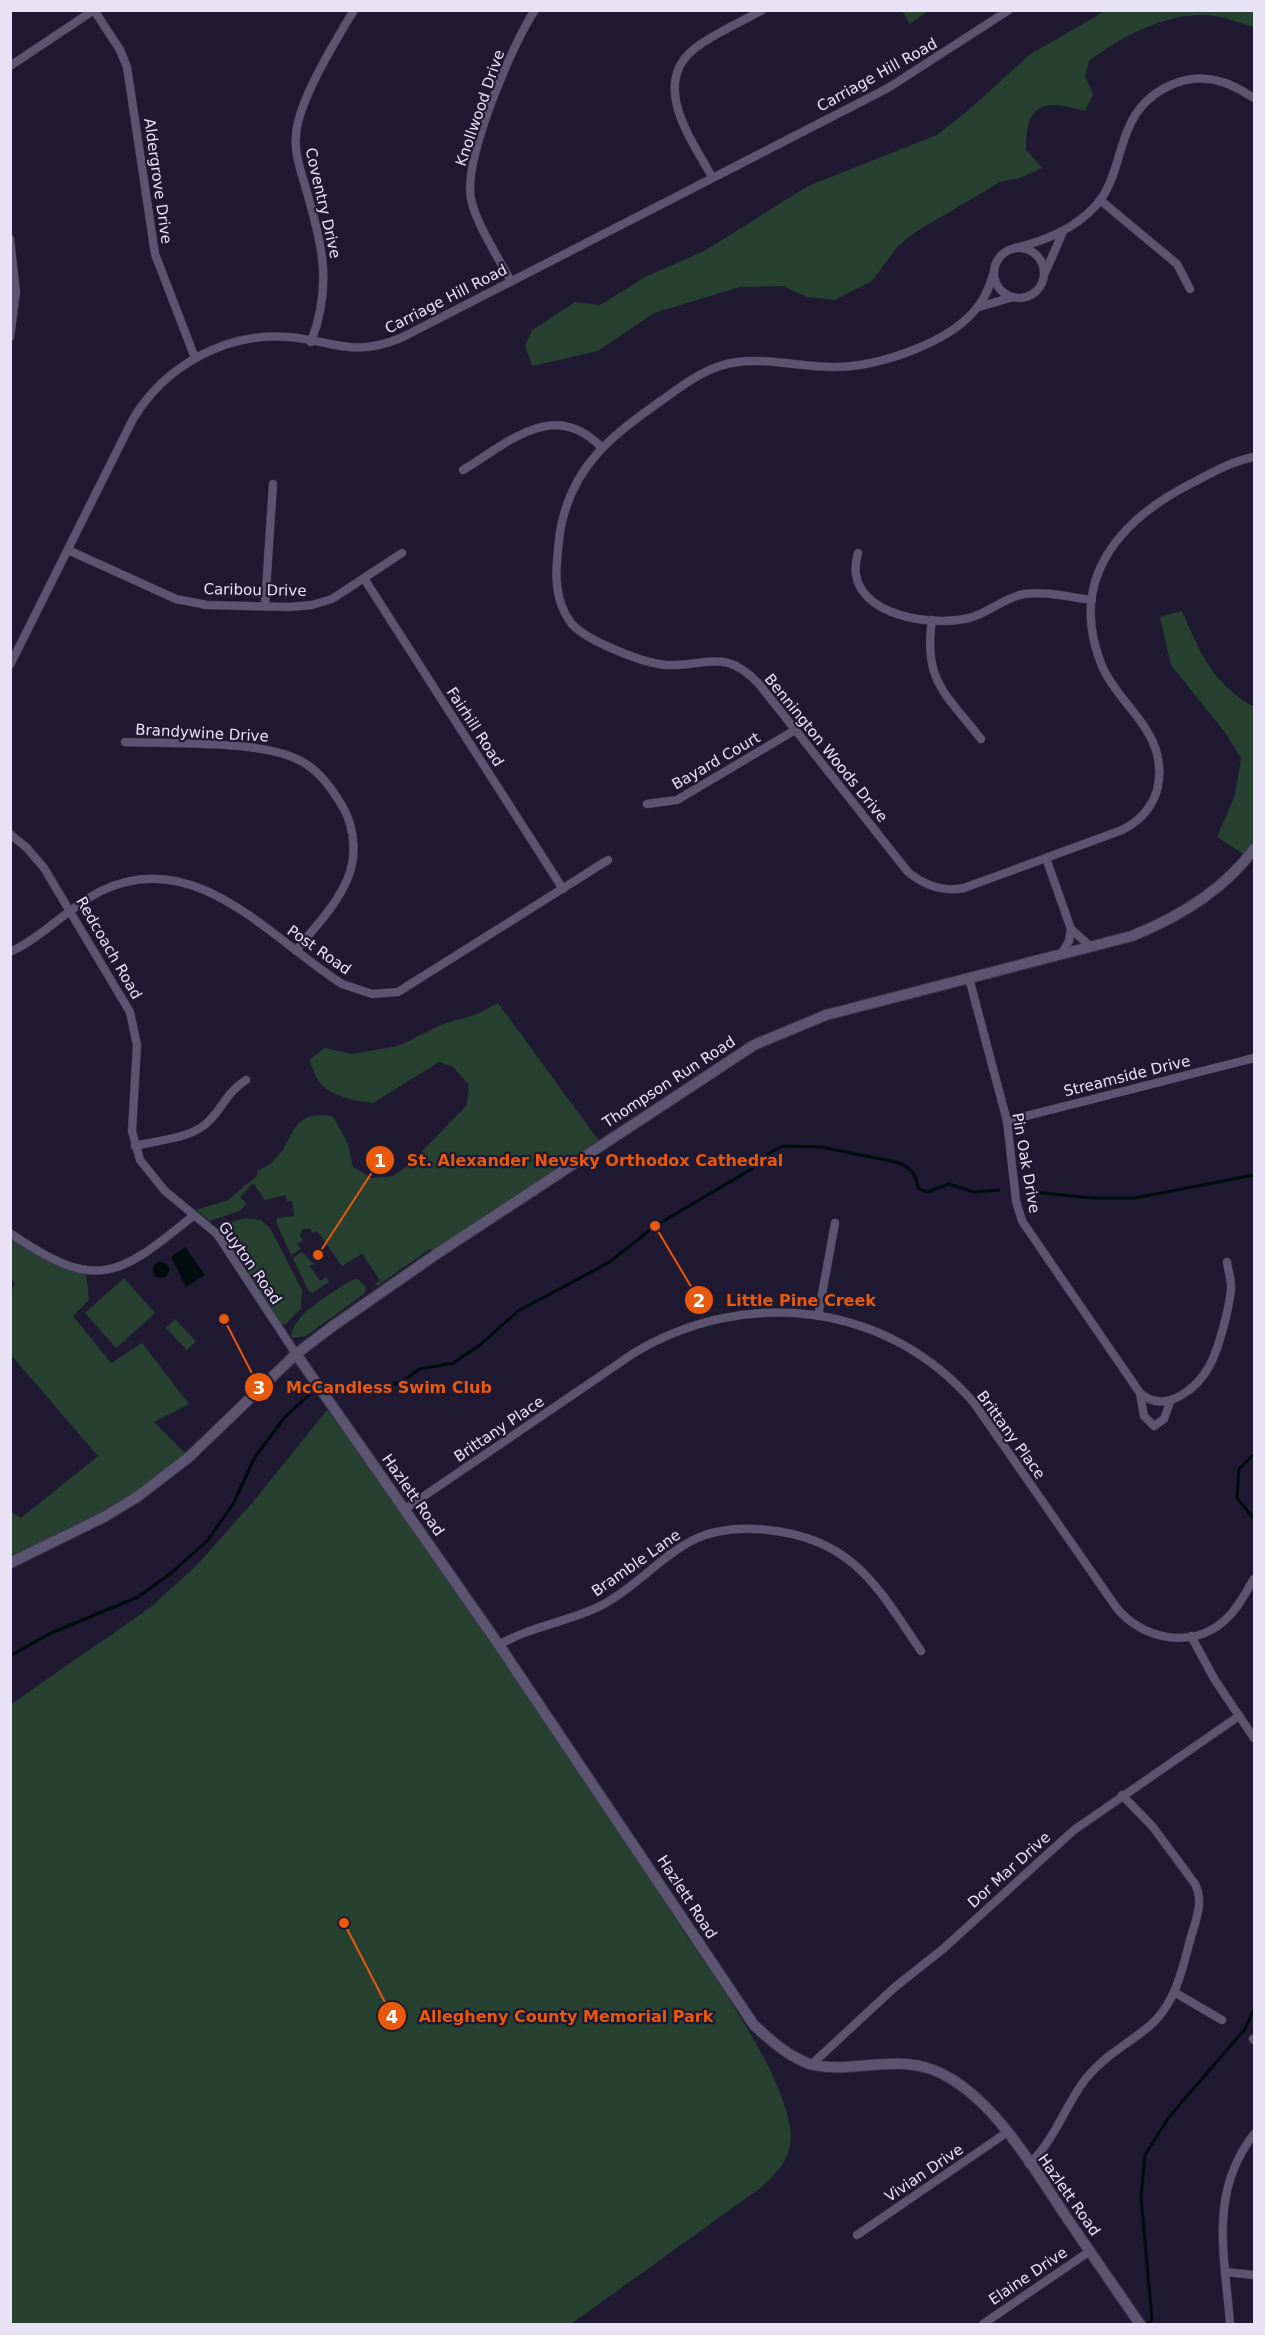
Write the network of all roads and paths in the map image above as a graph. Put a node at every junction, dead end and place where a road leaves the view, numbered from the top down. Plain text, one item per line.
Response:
1 (94, 10) edge
2 (354, 10) edge
3 (536, 10) edge
4 (762, 10) edge
5 (1009, 10) edge
6 (10, 66) edge
7 (1254, 99) edge
8 (712, 177) junction
9 (1100, 200) junction
10 (1062, 234) junction
11 (10, 239) edge
12 (1015, 248) junction
13 (994, 272) junction
14 (1044, 276) junction
15 (511, 282) junction
16 (1190, 289) dead end
17 (1013, 297) junction
18 (977, 308) junction
19 (10, 337) edge
20 (311, 342) junction
21 (195, 358) junction
22 (601, 447) junction
23 (1254, 457) edge
24 (463, 470) dead end
25 (273, 484) dead end
26 (68, 550) junction
27 (858, 553) dead end
28 (402, 554) dead end
29 (365, 580) junction
30 (1092, 600) junction
31 (265, 605) junction
32 (932, 620) junction
33 (10, 665) edge
34 (795, 730) junction
35 (981, 739) dead end
36 (125, 742) dead end
37 (647, 804) dead end
38 (10, 834) edge
39 (1254, 849) edge
40 (1046, 858) junction
41 (608, 860) dead end
42 (563, 889) junction
43 (71, 910) junction
44 (1071, 929) junction
45 (1091, 947) junction
46 (10, 951) edge
47 (296, 951) junction
48 (1061, 955) junction
49 (969, 978) junction
50 (1254, 1058) edge
51 (246, 1080) dead end
52 (1007, 1121) junction
53 (135, 1146) junction
54 (193, 1216) junction
55 (835, 1223) dead end
56 (10, 1233) edge
57 (1227, 1262) dead end
58 (818, 1316) junction
59 (296, 1354) junction
60 (1140, 1393) junction
61 (1170, 1402) junction
62 (405, 1509) junction
63 (10, 1563) edge
64 (1254, 1579) edge
65 (1191, 1636) junction
66 (499, 1645) junction
67 (921, 1651) dead end
68 (1239, 1716) junction
69 (1254, 1738) edge
70 (1122, 1795) junction
71 (1174, 1992) junction
72 (1222, 2020) dead end
73 (812, 2064) junction
74 (1006, 2133) junction
75 (1254, 2134) edge
76 (1029, 2164) junction
77 (857, 2235) dead end
78 (1090, 2251) junction
79 (1226, 2272) junction
80 (1254, 2276) edge
81 (983, 2325) edge
82 (1140, 2325) edge
83 (1230, 2325) edge

1 - 6 street
1 - 21 street, Aldergrove Drive
2 - 20 street, Coventry Drive
3 - 15 street, Knollwood Drive
4 - 8 street
5 - 8 street, Carriage Hill Road
7 - 9 street, Bennington Woods Drive
8 - 15 street, Carriage Hill Road
9 - 10 street, Bennington Woods Drive
9 - 16 street
10 - 12 street, Bennington Woods Drive
10 - 14 street, Bennington Woods Drive
11 - 19 street
12 - 13 street, Bennington Woods Drive
12 - 14 street
13 - 17 street
13 - 18 street, Bennington Woods Drive
14 - 17 street, Bennington Woods Drive
15 - 20 street, Carriage Hill Road
17 - 18 street, Bennington Woods Drive
18 - 22 street, Bennington Woods Drive
20 - 21 street, Carriage Hill Road
21 - 26 street, Carriage Hill Road
22 - 24 street
22 - 34 street, Bennington Woods Drive
23 - 30 street, Bennington Woods Drive
25 - 31 street
26 - 31 street, Caribou Drive
26 - 33 street, Carriage Hill Road
27 - 32 street
28 - 29 street, Caribou Drive
29 - 31 street, Caribou Drive
29 - 42 street, Fairhill Road
30 - 32 street
30 - 40 street, Bennington Woods Drive
32 - 35 street
34 - 37 street, Bayard Court
34 - 40 street, Bennington Woods Drive
36 - 47 street, Brandywine Drive
38 - 43 street, Redcoach Road
39 - 45 street, Thompson Run Road
40 - 44 street
41 - 42 street, Post Road
42 - 47 street, Post Road
43 - 46 street, Post Road
43 - 47 street, Post Road
43 - 53 street, Redcoach Road
44 - 45 street
44 - 48 street
45 - 48 street, Thompson Run Road
48 - 49 street, Thompson Run Road
49 - 52 street, Pin Oak Drive
49 - 59 street, Thompson Run Road
50 - 52 street, Streamside Drive
51 - 53 street
52 - 60 street, Pin Oak Drive
53 - 54 street, Redcoach Road
54 - 56 street
54 - 59 street, Guyton Road
55 - 58 street
57 - 61 street, Pin Oak Drive
58 - 62 street, Brittany Place
58 - 65 street, Brittany Place
59 - 62 street, Hazlett Road
59 - 63 street, Thompson Run Road
60 - 61 street
60 - 61 street, Pin Oak Drive
62 - 66 street, Hazlett Road
64 - 65 street, Brittany Place
65 - 68 street
66 - 67 street, Bramble Lane
66 - 73 street, Hazlett Road
68 - 69 street
68 - 70 street, Dor Mar Drive
70 - 71 street
70 - 73 street, Dor Mar Drive
71 - 72 street
71 - 76 street
73 - 74 street, Hazlett Road
74 - 76 street, Hazlett Road
74 - 77 street, Vivian Drive
75 - 79 street
76 - 78 street, Hazlett Road
78 - 81 street, Elaine Drive
78 - 82 street, Hazlett Road
79 - 80 street
79 - 83 street

